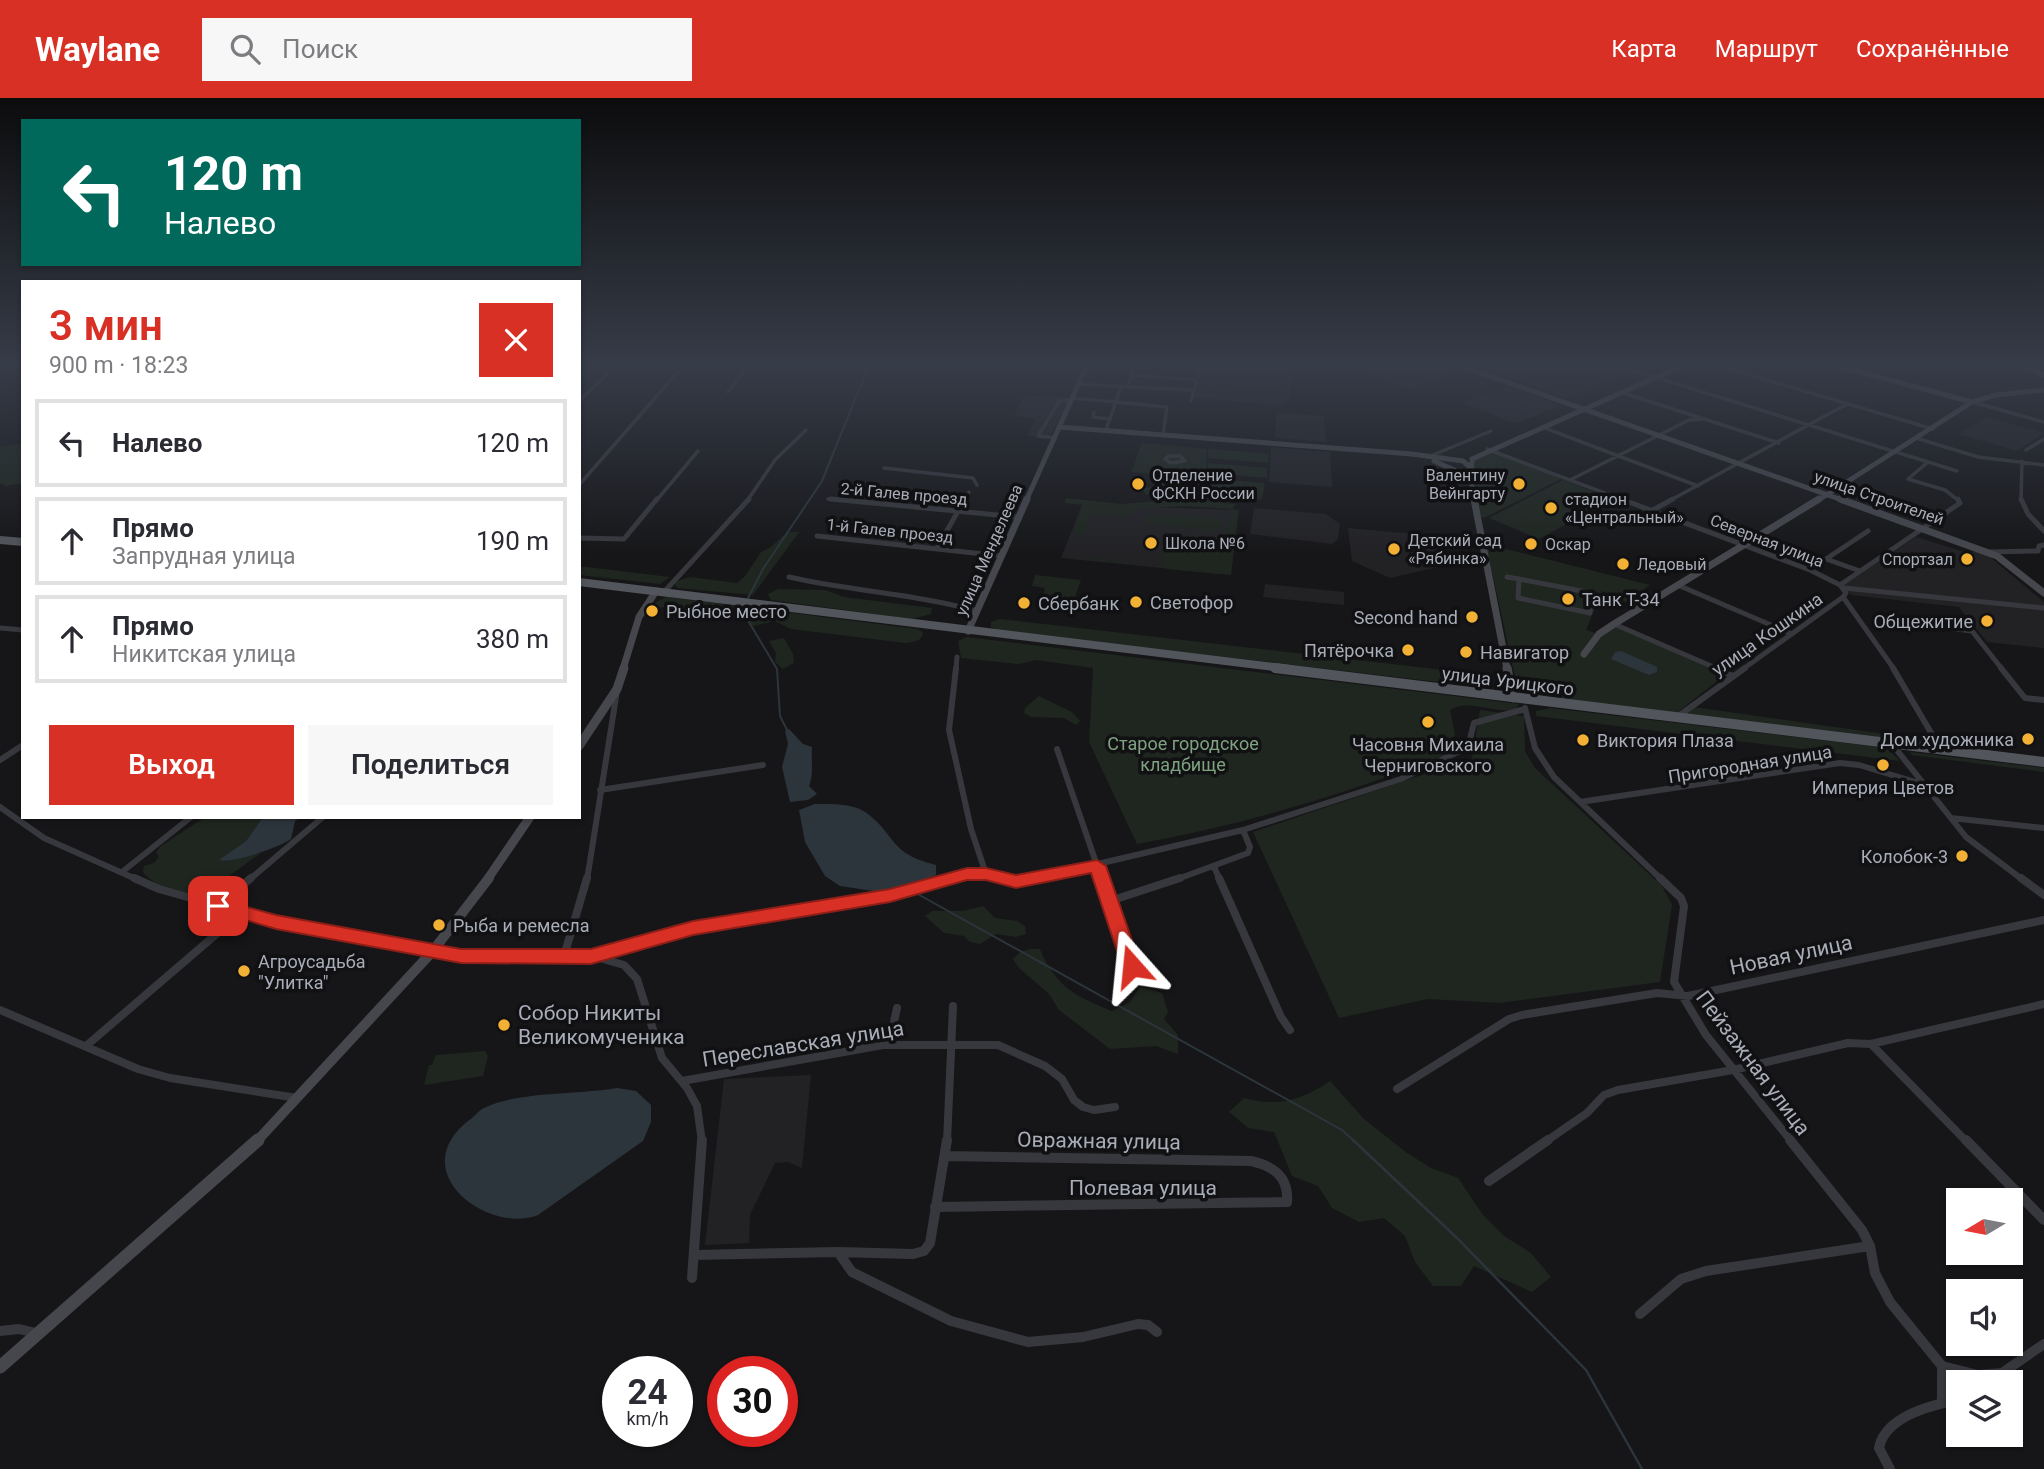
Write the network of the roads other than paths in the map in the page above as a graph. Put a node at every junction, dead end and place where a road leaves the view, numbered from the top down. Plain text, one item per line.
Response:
1 (628, 429) edge
2 (806, 429) dead end
3 (1044, 429) edge
4 (1058, 429) edge
5 (1090, 429) edge
6 (1164, 429) edge
7 (1537, 429) edge
8 (1547, 429) edge
9 (1639, 429) edge
10 (1670, 429) edge
11 (1738, 429) edge
12 (1805, 429) edge
13 (1819, 429) edge
14 (1933, 429) edge
15 (1106, 430) joint
16 (1491, 431) dead end
17 (1163, 435) junction
18 (1657, 435) junction
19 (1055, 438) junction
20 (1919, 439) junction
21 (2044, 439) edge
22 (1779, 443) junction
23 (1487, 449) junction
24 (2026, 450) dead end
25 (698, 451) dead end
26 (1895, 453) junction
27 (1616, 454) junction
28 (1426, 458) junction
29 (1472, 459) junction
30 (1457, 460) junction
31 (2022, 461) junction
32 (1928, 463) junction
33 (1740, 464) junction
34 (2044, 465) edge
35 (1448, 467) junction
36 (884, 468) dead end
37 (1471, 468) junction
38 (1957, 471) dead end
39 (1470, 477) junction
40 (1570, 480) junction
41 (581, 483) edge
42 (977, 485) dead end
43 (1698, 486) junction
44 (969, 492) dead end
45 (1825, 494) junction
46 (828, 499) dead end
47 (1651, 510) junction
48 (958, 511) junction
49 (1019, 517) junction
50 (1923, 528) junction
51 (1868, 531) dead end
52 (2044, 531) edge
53 (817, 536) dead end
54 (581, 538) edge
55 (0, 540) edge
56 (21, 542) edge
57 (2044, 545) edge
58 (1746, 546) junction
59 (937, 548) junction
60 (1987, 552) junction
61 (2041, 552) edge
62 (1002, 556) junction
63 (1860, 572) junction
64 (789, 577) dead end
65 (1507, 577) dead end
66 (1519, 579) junction
67 (581, 582) edge
68 (1680, 586) junction
69 (1842, 587) junction
70 (660, 591) junction
71 (2044, 593) edge
72 (1510, 597) dead end
73 (1843, 597) junction
74 (1518, 598) junction
75 (2044, 608) edge
76 (977, 611) junction
77 (1614, 624) junction
78 (1932, 626) dead end
79 (0, 628) edge
80 (21, 630) edge
81 (968, 631) junction
82 (1792, 634) junction
83 (1584, 654) dead end
84 (957, 657) dead end
85 (1733, 676) junction
86 (617, 689) junction
87 (2044, 700) edge
88 (1520, 702) junction
89 (1676, 718) junction
90 (581, 743) edge
91 (1890, 743) junction
92 (21, 746) edge
93 (1057, 749) dead end
94 (1940, 749) junction
95 (0, 760) edge
96 (2044, 762) edge
97 (763, 765) dead end
98 (1922, 784) junction
99 (600, 790) junction
100 (1580, 803) junction
101 (0, 807) edge
102 (1951, 818) junction
103 (188, 819) edge
104 (321, 819) edge
105 (529, 819) edge
106 (2044, 828) edge
107 (1243, 830) junction
108 (1097, 866) junction
109 (1214, 867) junction
110 (122, 872) junction
111 (986, 874) junction
112 (2044, 895) edge
113 (1110, 901) junction
114 (218, 906) junction
115 (242, 913) junction
116 (2044, 920) edge
117 (432, 952) junction
118 (564, 956) junction
119 (591, 956) junction
120 (1132, 966) dead end
121 (1681, 996) junction
122 (2044, 1004) edge
123 (953, 1006) dead end
124 (897, 1008) dead end
125 (0, 1010) edge
126 (1290, 1030) dead end
127 (950, 1043) junction
128 (1871, 1044) junction
129 (889, 1045) junction
130 (86, 1046) junction
131 (1733, 1070) junction
132 (682, 1081) junction
133 (1397, 1090) dead end
134 (299, 1098) junction
135 (1115, 1107) dead end
136 (946, 1156) junction
137 (1251, 1161) joint
138 (1489, 1181) dead end
139 (935, 1207) junction
140 (2044, 1220) edge
141 (1870, 1245) junction
142 (838, 1252) junction
143 (694, 1255) junction
144 (692, 1278) dead end
145 (1640, 1314) dead end
146 (0, 1331) edge
147 (1157, 1332) dead end
148 (38, 1334) junction
149 (2044, 1343) edge
150 (1942, 1366) junction
151 (0, 1367) edge
152 (1958, 1370) edge
153 (2006, 1370) edge
154 (1942, 1402) junction
155 (1946, 1402) edge
156 (1890, 1469) edge

1 - 41 street
2 - 70 street
3 - 19 street
4 - 19 street, улица Менделеева
5 - 15 street
6 - 17 street
7 - 23 street
8 - 27 street
9 - 18 street, улица Строителей
10 - 18 street
11 - 22 street
12 - 22 street
13 - 26 street
14 - 20 street
15 - 17 street
16 - 28 street
17 - 28 street
18 - 27 street
18 - 33 street, улица Строителей
19 - 49 street, улица Менделеева
20 - 26 street
20 - 31 street
21 - 24 street
22 - 33 street
23 - 29 street
23 - 40 street, Северная улица
25 - 54 street
26 - 32 street
26 - 45 street
27 - 40 street
27 - 43 street
28 - 30 street
28 - 35 street
29 - 30 street
29 - 37 street
30 - 35 street
30 - 37 street
31 - 34 street
31 - 52 street
32 - 38 street
32 - 50 street, улица Кошкина
33 - 43 street
33 - 45 street, улица Строителей
35 - 37 street
35 - 39 street
36 - 42 street
37 - 39 street
39 - 88 street
40 - 47 street, Северная улица
43 - 47 street
44 - 48 street
45 - 50 street, улица Строителей
45 - 58 street
46 - 48 street, 2-й Галев проезд
47 - 58 street, Северная улица
48 - 49 street, 2-й Галев проезд
48 - 59 street
49 - 62 street, улица Менделеева
50 - 60 street, улица Строителей
50 - 63 street, улица Кошкина
51 - 63 street
53 - 59 street, 1-й Галев проезд
55 - 56 main road
57 - 61 street
58 - 68 street
58 - 69 street, Северная улица
59 - 62 street, 1-й Галев проезд
60 - 61 street
60 - 71 street, улица Строителей
62 - 76 street, улица Менделеева
63 - 69 street, улица Кошкина
64 - 76 street
65 - 66 street
66 - 74 street
66 - 74 street
67 - 70 main road, улица Урицкого
68 - 77 street
68 - 82 street
69 - 73 street, улица Кошкина
69 - 75 street, Северная улица
70 - 81 main road, улица Урицкого
70 - 86 street
72 - 74 street
73 - 82 street, улица Кошкина
73 - 94 street
76 - 81 street, улица Менделеева
77 - 83 street
77 - 85 street
78 - 87 street
79 - 80 street
81 - 88 main road, улица Урицкого
82 - 85 street, улица Кошкина
84 - 111 street
85 - 89 street, улица Кошкина
86 - 90 street
86 - 99 street
88 - 89 main road, улица Урицкого
88 - 100 street, Пейзажная улица
88 - 107 street
89 - 91 main road, улица Урицкого
91 - 94 main road, улица Урицкого
91 - 98 street
92 - 95 street
93 - 108 street
94 - 96 main road, улица Урицкого
97 - 99 street
98 - 100 street, Пригородная улица
98 - 102 street
99 - 118 street
100 - 121 street, Пейзажная улица
101 - 110 street
102 - 106 street
102 - 112 street
103 - 110 street
104 - 114 street
105 - 117 street
107 - 108 street
107 - 109 street
108 - 111 street
108 - 113 street
109 - 113 street
109 - 126 street
110 - 114 street
111 - 119 street
113 - 120 street
114 - 115 street
115 - 117 street
115 - 130 street
116 - 121 street, Новая улица
117 - 118 street
117 - 134 street
118 - 119 street
119 - 132 street
121 - 131 street, Пейзажная улица
121 - 133 street, Новая улица
122 - 128 street
123 - 127 street
124 - 129 street
125 - 130 street
127 - 129 street, Переславская улица
127 - 135 street, Переславская улица
127 - 136 street
128 - 131 street
128 - 140 street
129 - 132 street, Переславская улица
130 - 134 street
131 - 138 street
131 - 141 street, Пейзажная улица
132 - 143 street
134 - 148 street
136 - 137 street, Овражная улица
136 - 139 street
137 - 139 street, Полевая улица
139 - 142 street
141 - 145 street
141 - 150 street, Пейзажная улица
142 - 143 street
142 - 147 street
143 - 144 street
146 - 148 street
148 - 151 street
149 - 153 street
150 - 152 street
150 - 154 street
154 - 155 street
154 - 156 street

